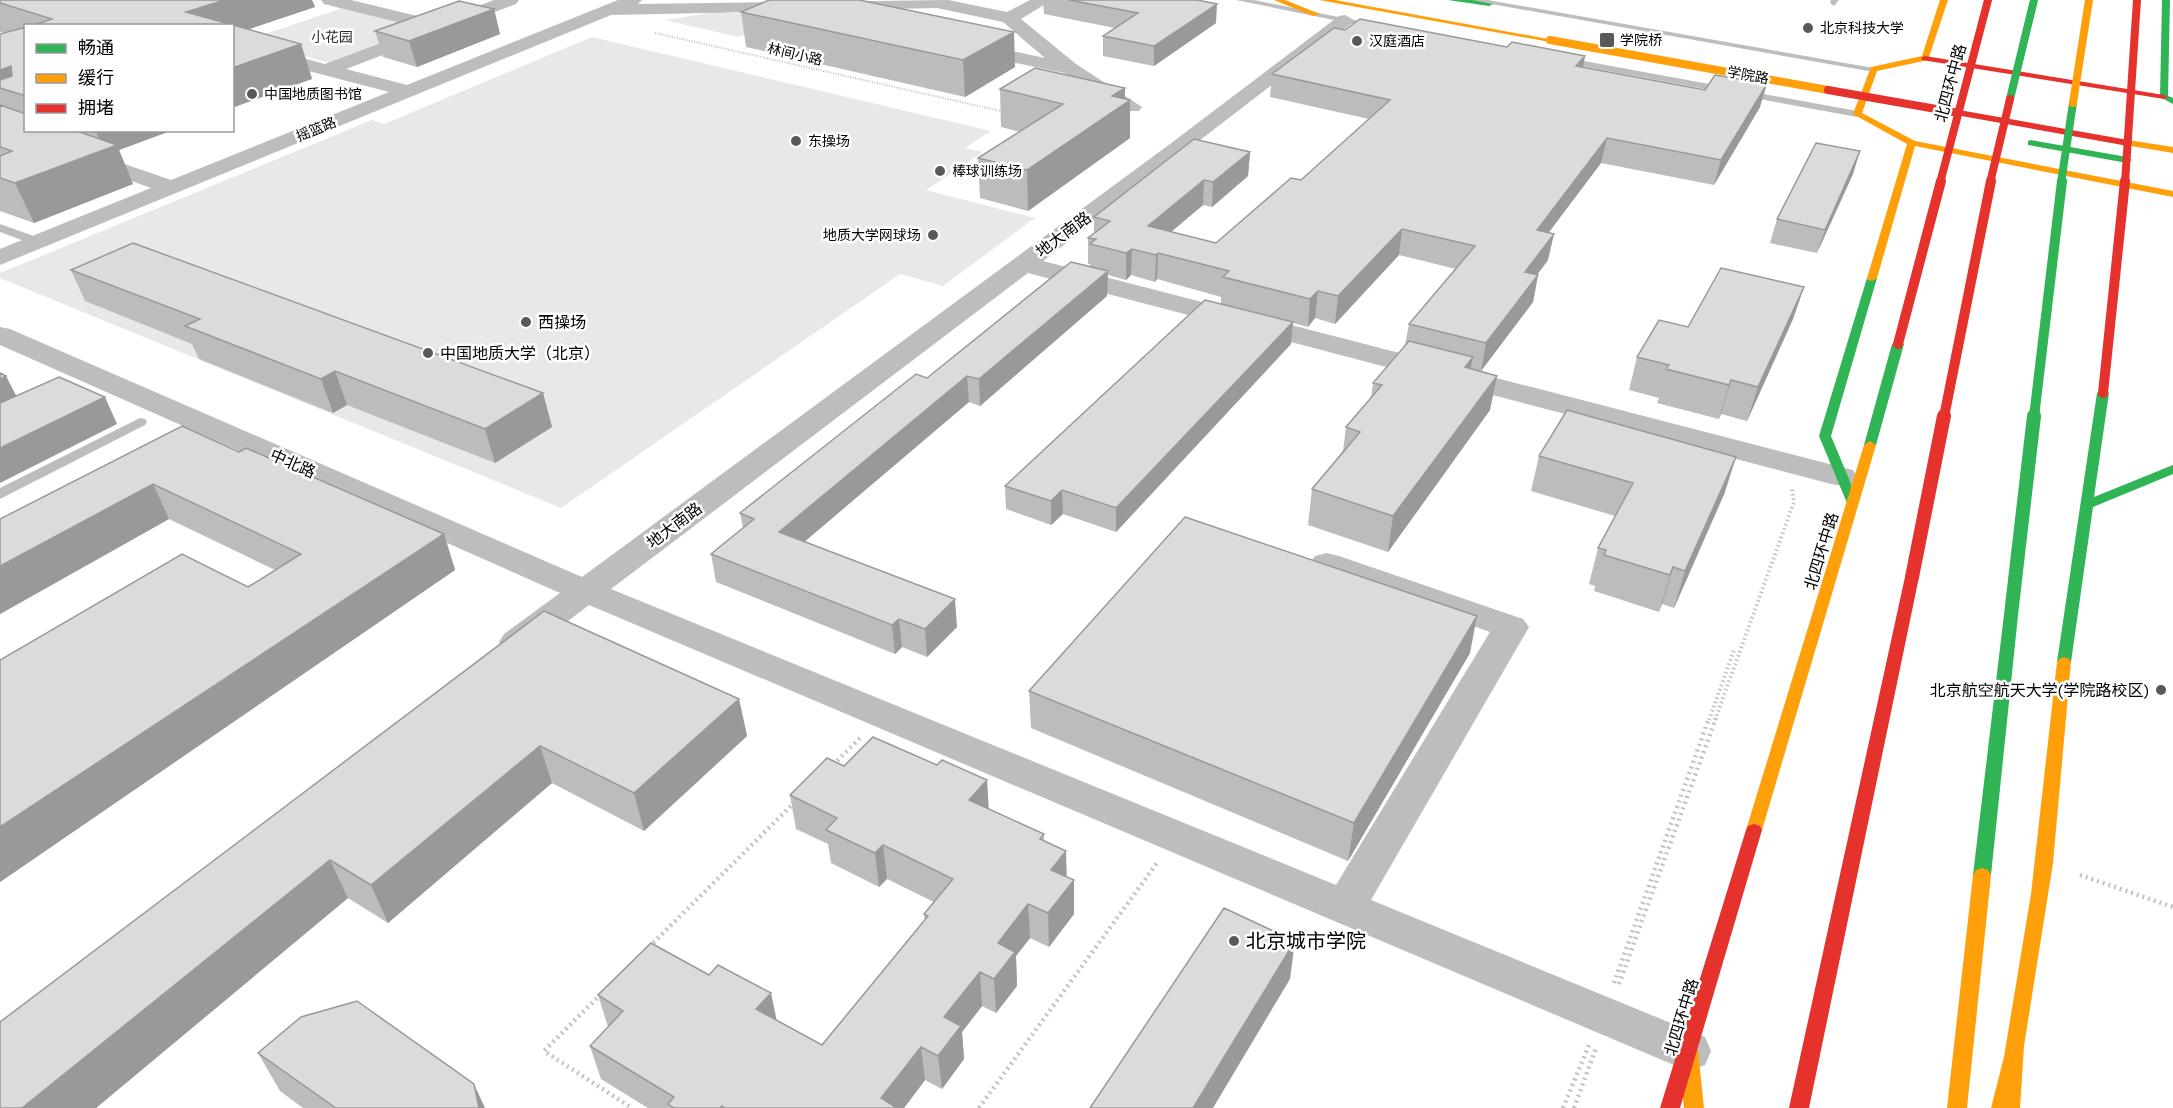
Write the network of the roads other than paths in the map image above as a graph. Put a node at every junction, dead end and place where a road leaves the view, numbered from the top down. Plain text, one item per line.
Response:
1 (330, 0) edge
2 (510, 0) edge
3 (1043, 0) edge
4 (1240, 0) edge
5 (1278, 0) edge
6 (1323, 0) edge
7 (1405, 0) edge
8 (1452, 0) edge
9 (1473, 0) edge
10 (1944, 0) edge
11 (1988, 0) edge
12 (2034, 0) edge
13 (2089, 0) edge
14 (2137, 0) edge
15 (2166, 0) edge
16 (939, 1) edge
17 (622, 3) edge
18 (1489, 3) junction
19 (780, 8) junction
20 (1316, 15) junction
21 (1009, 18) junction
22 (1346, 20) junction
23 (857, 24) edge
24 (439, 27) junction
25 (1392, 29) edge
26 (957, 45) edge
27 (234, 46) edge
28 (1925, 58) junction
29 (1556, 59) edge
30 (1069, 68) junction
31 (1874, 69) junction
32 (326, 70) junction
33 (1970, 74) junction
34 (1880, 82) dead end
35 (407, 92) junction
36 (2129, 99) junction
37 (2169, 99) edge
38 (1996, 102) dead end
39 (2018, 105) dead end
40 (1132, 107) dead end
41 (1959, 113) junction
42 (2062, 113) dead end
43 (1857, 114) junction
44 (2084, 117) dead end
45 (0, 127) edge
46 (1989, 136) dead end
47 (2128, 142) junction
48 (1912, 143) junction
49 (2173, 150) edge
50 (2127, 160) junction
51 (171, 188) junction
52 (2173, 194) edge
53 (0, 228) edge
54 (38, 243) junction
55 (0, 258) edge
56 (1024, 264) junction
57 (0, 335) edge
58 (100, 378) junction
59 (70, 393) edge
60 (140, 422) dead end
61 (215, 428) junction
62 (184, 445) edge
63 (2173, 469) edge
64 (1842, 477) junction
65 (0, 494) edge
66 (1853, 503) junction
67 (2085, 506) junction
68 (1327, 562) edge
69 (586, 591) junction
70 (490, 662) edge
71 (1345, 907) junction
72 (1688, 1051) junction
73 (2011, 1063) junction
74 (1670, 1108) edge
75 (1694, 1108) edge
76 (1799, 1108) edge
77 (1957, 1108) edge
78 (2001, 1108) edge
79 (2010, 1108) edge

1 - 24 street
2 - 24 street
3 - 21 street
4 - 20 lane
5 - 20 main road
6 - 41 main road, 学院路, bridge
7 - 34 main road, 学院路
8 - 18 main road
9 - 18 lane, 学院路
10 - 28 main road
11 - 33 main road, 北四环中路, bridge
12 - 76 main road, bridge
13 - 77 main road, bridge
14 - 36 main road, bridge
15 - 37 main road
16 - 19 street
16 - 21 street
17 - 19 street
17 - 35 street, 摇篮路
18 - 31 lane, 学院路
19 - 23 street
20 - 22 lane
21 - 30 street
22 - 25 lane
22 - 56 street, 地大南路
24 - 32 street
26 - 30 street
27 - 32 street
28 - 31 main road
28 - 37 main road
29 - 43 lane, 学院路
30 - 40 street
31 - 43 main road
32 - 35 street
33 - 36 main road, bridge
33 - 41 main road, 北四环中路, bridge
35 - 51 street, 摇篮路
36 - 47 main road, bridge
38 - 39 main road
41 - 47 main road, 学院路, bridge
41 - 66 main road, 北四环中路, bridge
42 - 44 main road
43 - 48 main road
45 - 51 street
46 - 50 main road, bridge
47 - 49 main road, 学院路
47 - 50 main road, bridge
48 - 52 main road
48 - 64 main road
50 - 67 main road, bridge
51 - 54 street, 摇篮路
53 - 54 lane
54 - 55 street, 摇篮路
56 - 64 street
56 - 69 street, 地大南路
57 - 58 street, 中北路
58 - 59 street
58 - 61 street, 中北路
60 - 65 lane
61 - 62 street
61 - 69 street, 中北路
63 - 67 main road
64 - 66 main road
66 - 72 main road, 北四环中路
67 - 73 main road
68 - 71 street
69 - 70 street, 地大南路
69 - 71 street, 中北路
71 - 72 street, 中北路
72 - 74 main road, 北四环中路
72 - 75 main road
73 - 78 main road
73 - 79 main road

